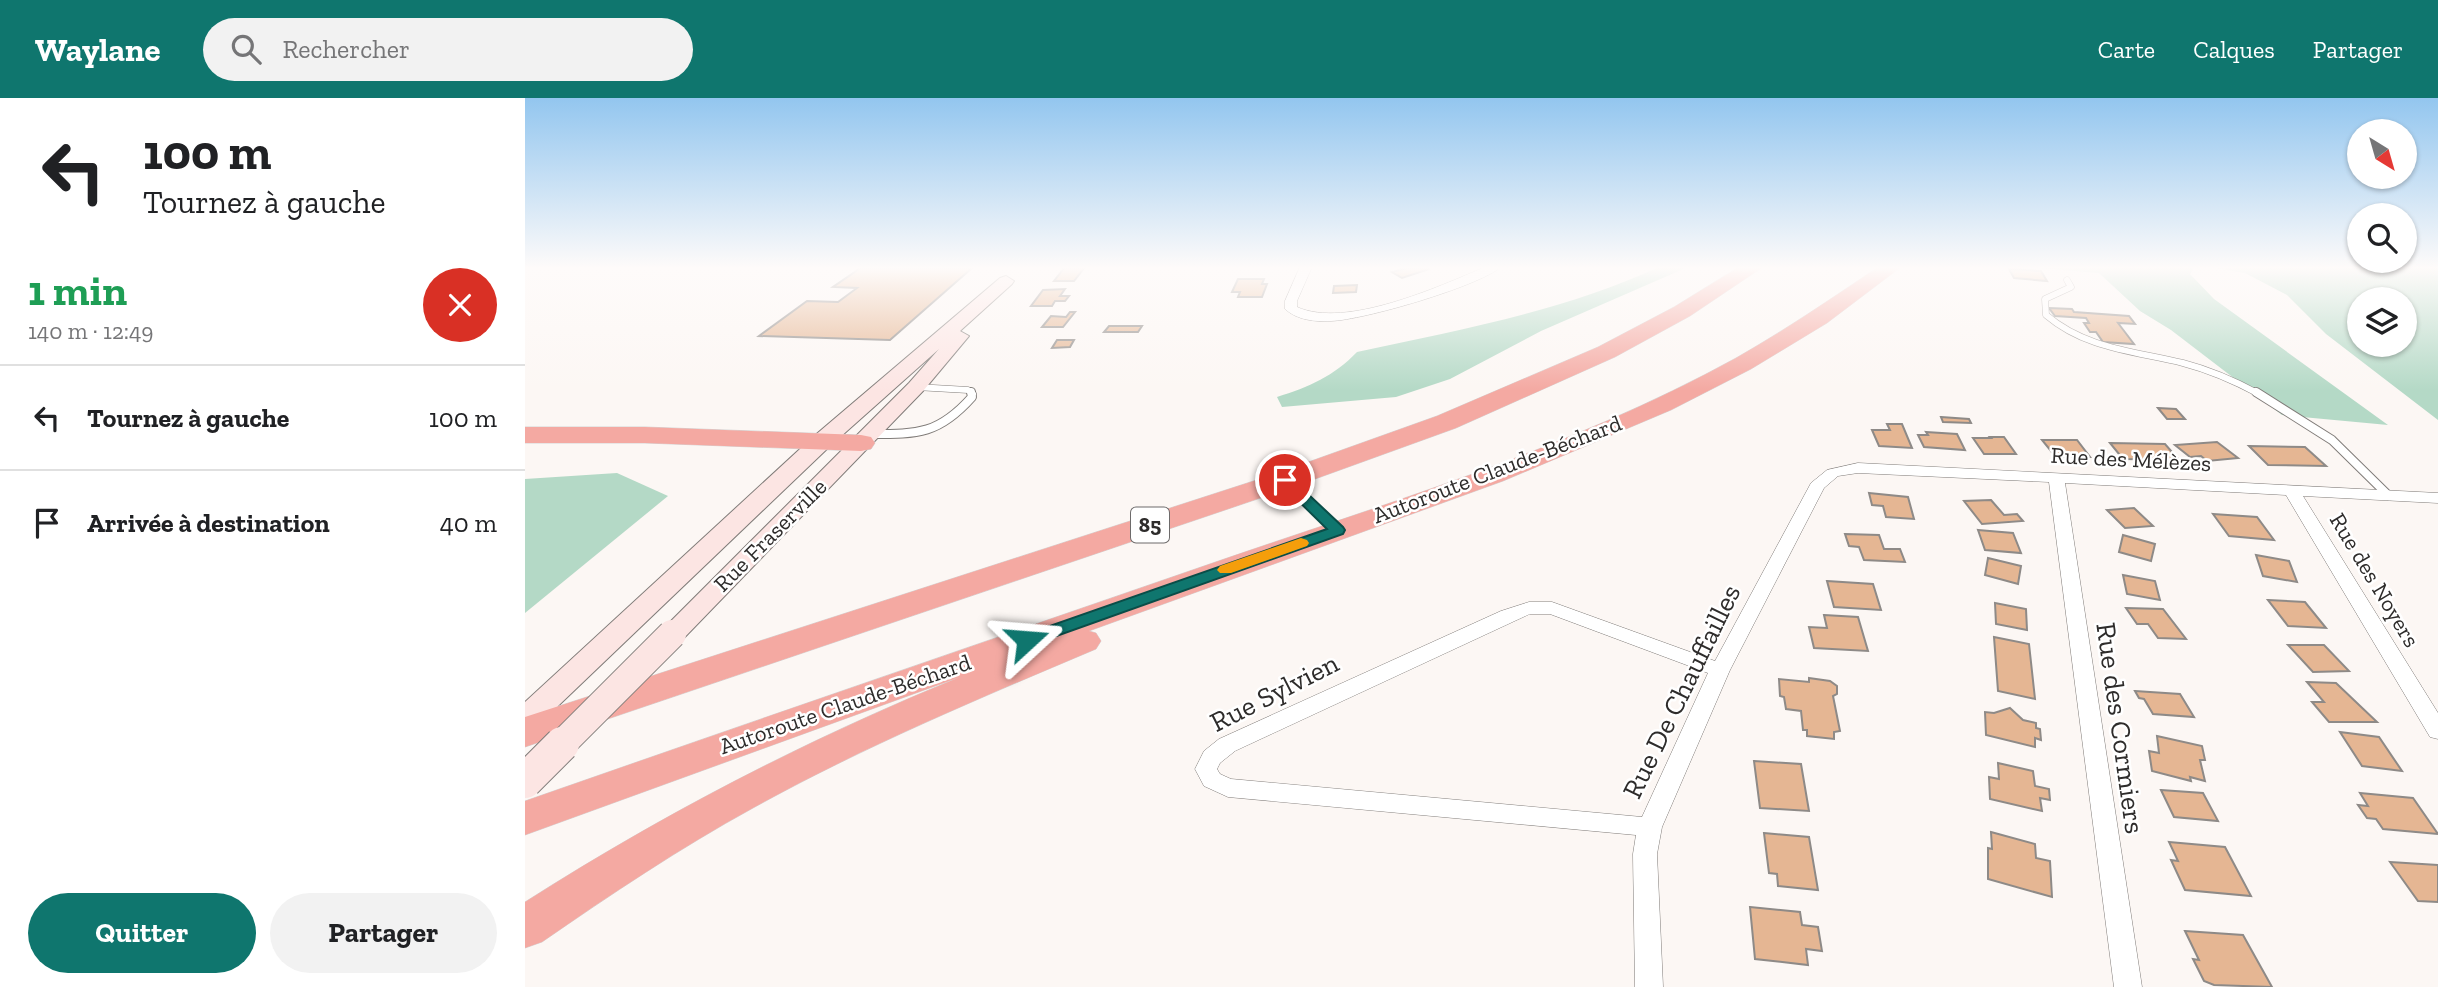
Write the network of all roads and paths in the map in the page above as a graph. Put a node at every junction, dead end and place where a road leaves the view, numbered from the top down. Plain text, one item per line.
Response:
1 (974, 308) edge
2 (983, 308) edge
3 (1291, 308) edge
4 (1373, 308) edge
5 (1684, 308) edge
6 (1834, 308) edge
7 (2046, 308) edge
8 (916, 387) junction
9 (1602, 430) junction
10 (532, 436) edge
11 (865, 439) junction
12 (821, 442) junction
13 (1823, 478) joint
14 (2056, 478) junction
15 (1285, 480) junction
16 (2291, 491) junction
17 (2389, 496) junction
18 (2438, 498) edge
19 (1337, 530) junction
20 (886, 611) junction
21 (1720, 670) junction
22 (525, 720) edge
23 (2438, 731) edge
24 (525, 732) edge
25 (743, 740) junction
26 (525, 781) edge
27 (525, 818) edge
28 (525, 824) edge
29 (1650, 827) junction
30 (525, 927) edge
31 (1649, 987) edge
32 (2128, 987) edge

1 - 12 main road, Rue Fraserville
2 - 8 main road, Rue Fraserville
3 - 4 street
5 - 15 highway, 85
6 - 9 highway, Autoroute Claude-Béchard
7 - 17 lane
8 - 11 main road, Rue Fraserville
8 - 11 lane
9 - 19 highway, Autoroute Claude-Béchard
9 - 30 highway
10 - 12 highway
11 - 12 highway
11 - 26 main road, Rue Fraserville, bridge
12 - 22 main road, Rue Fraserville
13 - 14 street, Rue des Mélèzes
13 - 21 street, Rue De Chauffailles
14 - 16 street, Rue des Mélèzes
14 - 32 street, Rue des Cormiers
15 - 19 lane
15 - 20 highway, 85
16 - 17 street, Rue des Mélèzes
16 - 23 street, Rue des Noyers
17 - 18 street, Rue des Mélèzes
19 - 25 highway, Autoroute Claude-Béchard
20 - 22 highway
20 - 24 highway, 85
21 - 29 street, Rue De Chauffailles
21 - 29 street, Rue Sylvien
25 - 27 highway, Autoroute Claude-Béchard
25 - 28 highway
29 - 31 street, Rue De Chauffailles

